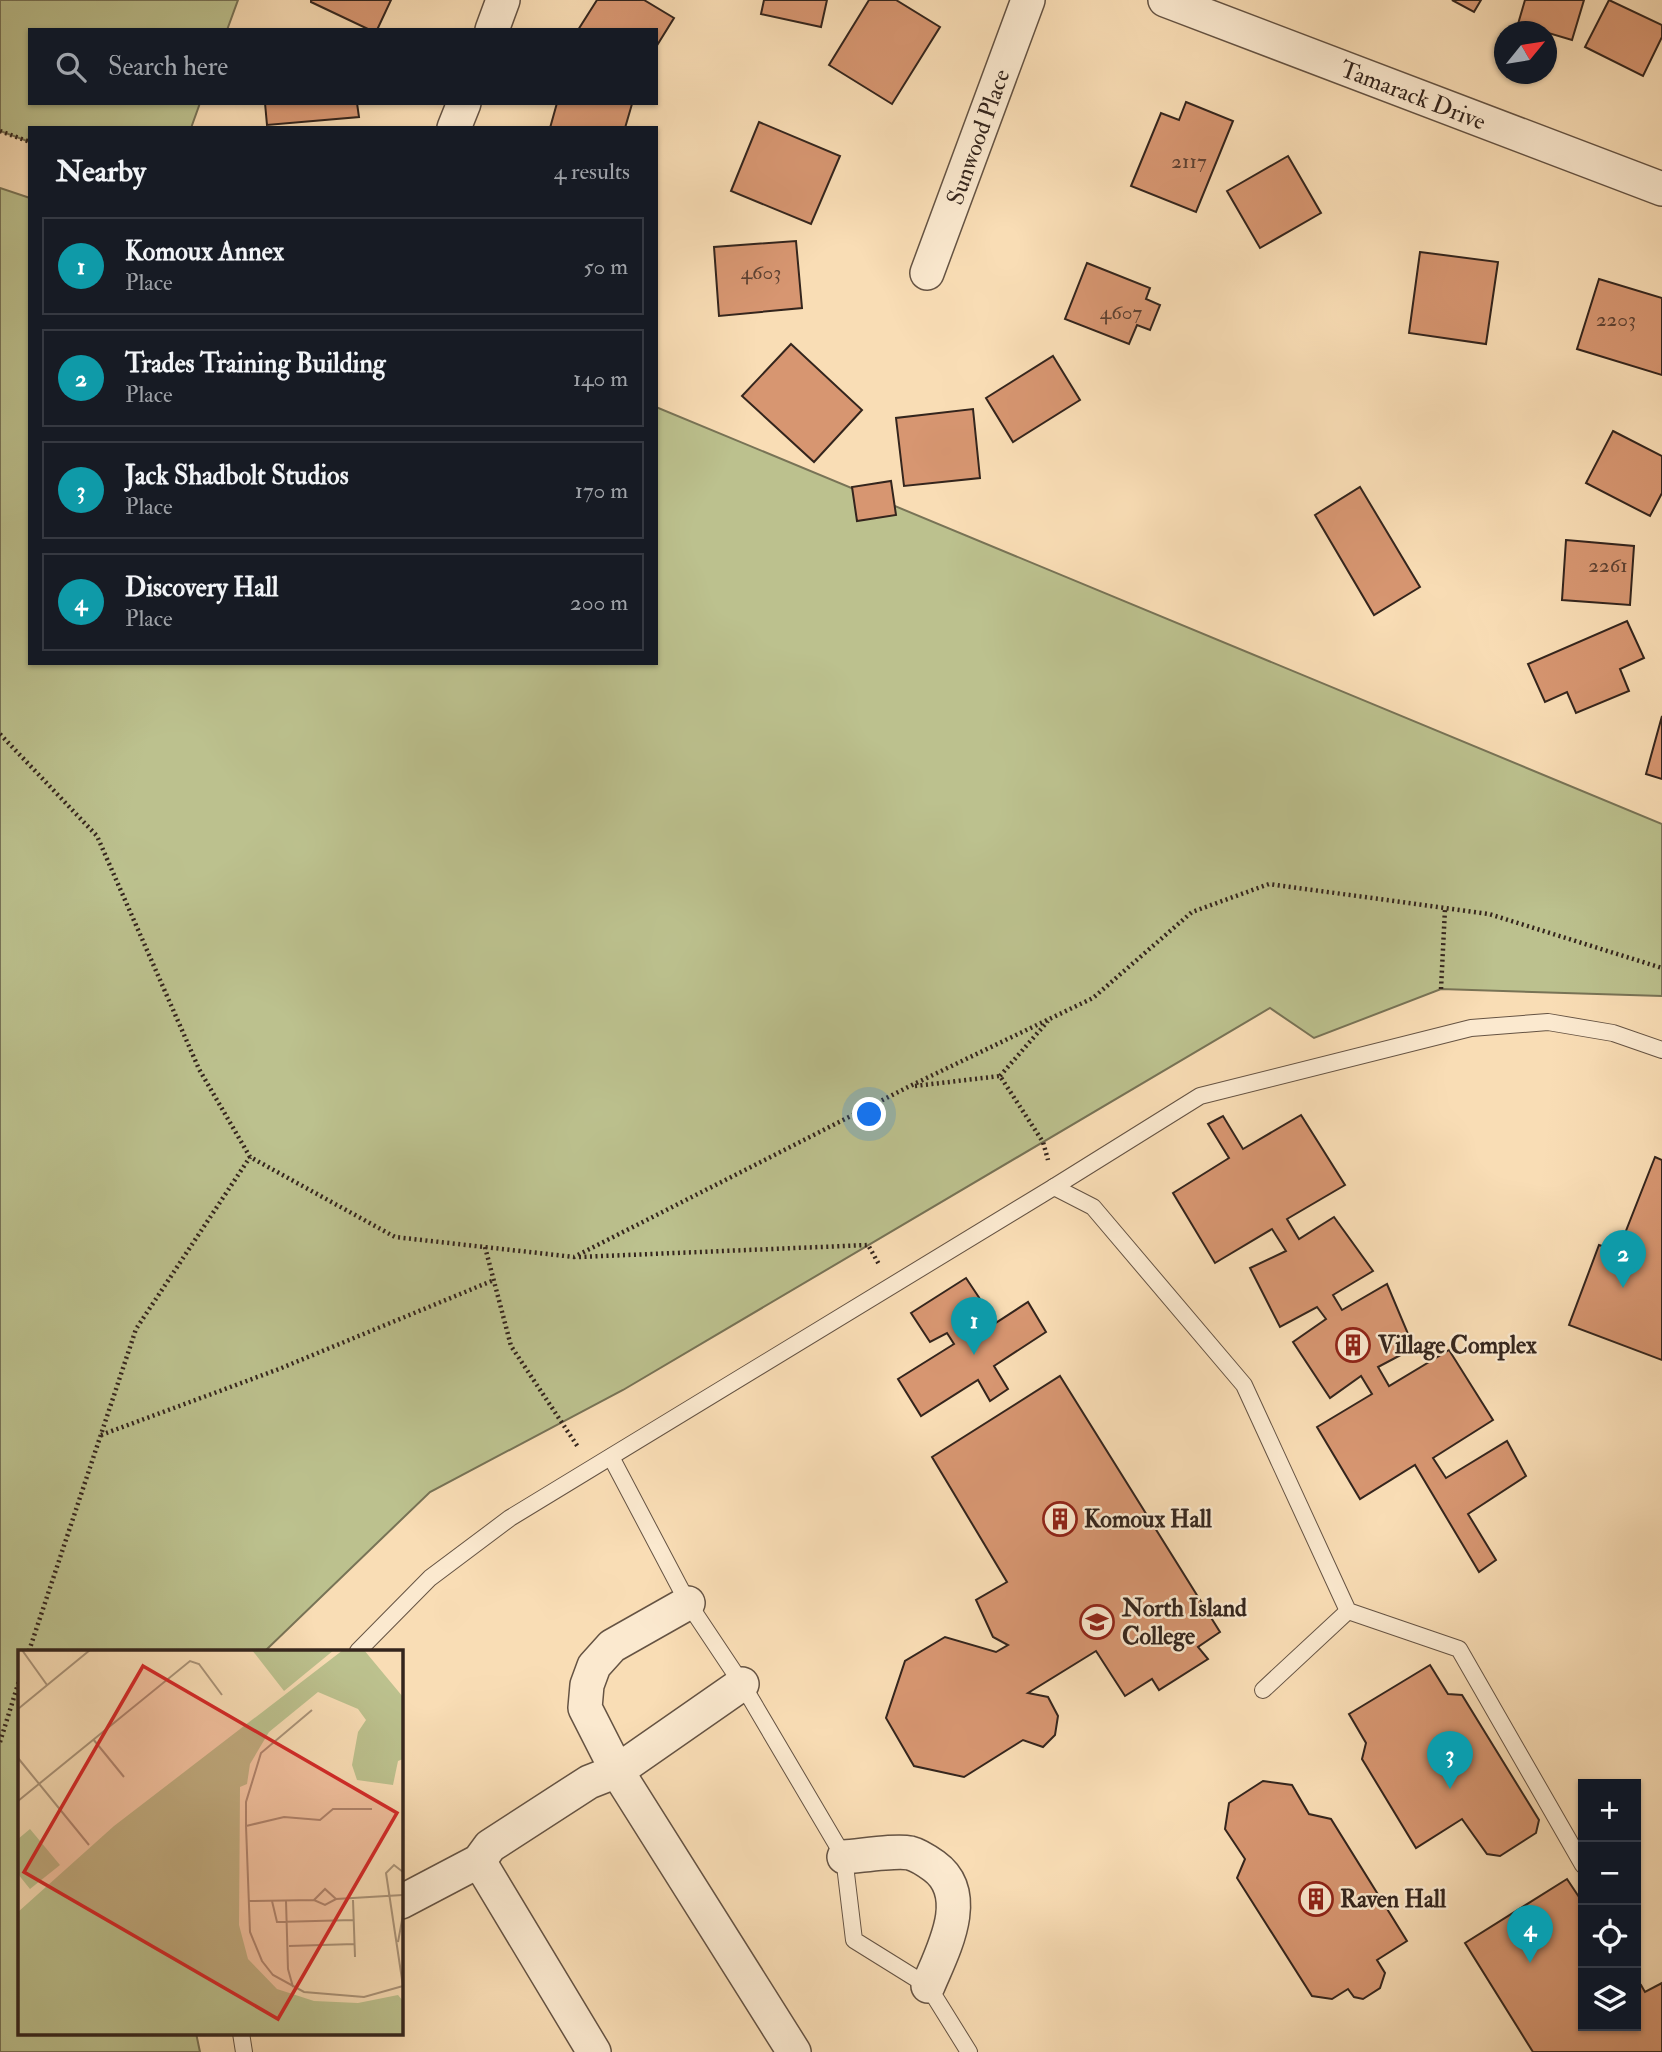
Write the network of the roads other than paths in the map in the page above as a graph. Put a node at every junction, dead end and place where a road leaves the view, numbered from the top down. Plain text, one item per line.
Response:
1 (503, 0) edge
2 (1028, 0) edge
3 (1165, 0) edge
4 (493, 28) edge
5 (463, 105) edge
6 (455, 126) edge
7 (1662, 189) edge
8 (928, 273) dead end
9 (1662, 1050) edge
10 (1054, 1187) junction
11 (611, 1457) junction
12 (688, 1603) junction
13 (1348, 1611) junction
14 (359, 1650) edge
15 (742, 1684) junction
16 (1264, 1690) dead end
17 (617, 1771) junction
18 (1578, 1856) edge
19 (844, 1857) junction
20 (479, 1861) junction
21 (402, 1901) edge
22 (928, 1986) junction
23 (594, 2052) edge
24 (794, 2052) edge
25 (969, 2052) edge

1 - 4 street
2 - 8 street, Sunwood Place
3 - 7 street, Tamarack Drive
5 - 6 street
9 - 10 lane
10 - 11 lane
10 - 13 lane
11 - 12 lane
11 - 14 lane
12 - 15 lane
12 - 17 street
13 - 16 lane
13 - 18 lane
15 - 17 street
15 - 19 lane
17 - 20 street
17 - 24 street
19 - 22 lane
19 - 22 street
20 - 21 street
20 - 23 street
22 - 25 lane

